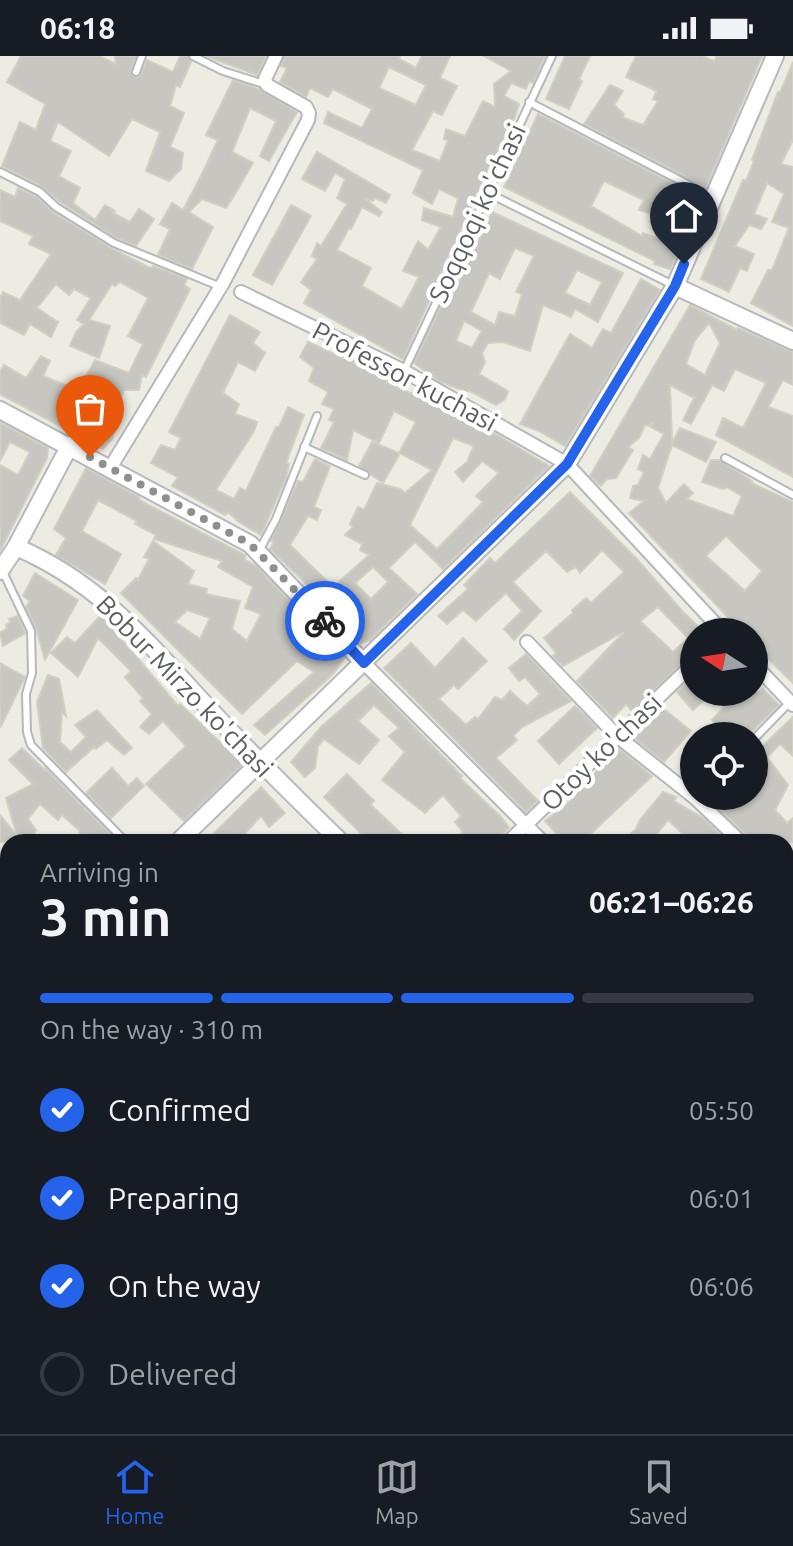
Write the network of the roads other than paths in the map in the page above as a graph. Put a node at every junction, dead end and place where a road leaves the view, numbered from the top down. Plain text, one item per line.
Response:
1 (142, 56) edge
2 (193, 56) edge
3 (276, 56) edge
4 (552, 56) edge
5 (775, 56) edge
6 (136, 72) dead end
7 (267, 85) junction
8 (529, 102) junction
9 (0, 172) edge
10 (486, 192) junction
11 (712, 197) junction
12 (675, 286) junction
13 (221, 287) junction
14 (241, 292) dead end
15 (793, 341) edge
16 (404, 371) junction
17 (0, 410) edge
18 (317, 416) dead end
19 (70, 445) junction
20 (304, 447) junction
21 (725, 458) dead end
22 (567, 464) junction
23 (110, 468) junction
24 (365, 475) dead end
25 (793, 495) edge
26 (16, 547) junction
27 (259, 551) junction
28 (1, 570) edge
29 (710, 618) edge
30 (527, 642) dead end
31 (364, 663) junction
32 (680, 676) edge
33 (768, 678) edge
34 (792, 702) edge
35 (768, 725) edge
36 (617, 736) junction
37 (260, 763) junction
38 (680, 785) edge
39 (709, 810) edge
40 (526, 825) junction
41 (118, 834) edge
42 (186, 834) edge
43 (333, 834) edge
44 (516, 834) edge
45 (535, 834) edge
46 (733, 834) edge

1 - 6 lane
2 - 7 lane
3 - 7 street
4 - 8 lane, Soqqoqi ko'chasi
5 - 11 street
7 - 13 street
8 - 10 lane, Soqqoqi ko'chasi
8 - 11 lane
9 - 13 lane
10 - 12 lane
10 - 16 lane, Soqqoqi ko'chasi
11 - 12 street
12 - 15 street
12 - 22 street
13 - 23 street
14 - 16 street, Professor kuchasi
16 - 22 street, Professor kuchasi
17 - 19 street
18 - 20 lane
19 - 23 street
19 - 26 street
20 - 24 lane
20 - 27 lane
21 - 25 lane
22 - 29 street, Professor kuchasi
22 - 31 street
23 - 27 street
26 - 28 street
26 - 37 street, Bobur Mirzo ko'chasi
27 - 31 street
28 - 41 lane
30 - 36 street
31 - 37 street
31 - 40 street
32 - 36 street, Otoy ko'chasi
33 - 34 street
34 - 35 lane
36 - 38 street
36 - 40 street, Otoy ko'chasi
37 - 42 street
37 - 43 street, Bobur Mirzo ko'chasi
39 - 46 street
40 - 44 street, Otoy ko'chasi
40 - 45 street

